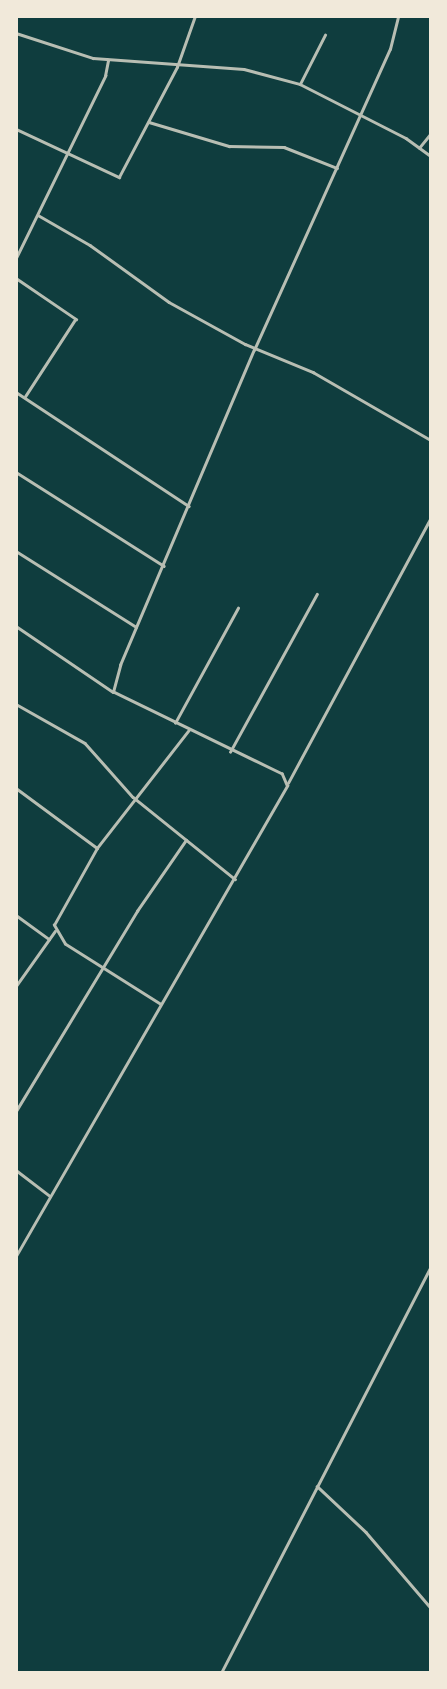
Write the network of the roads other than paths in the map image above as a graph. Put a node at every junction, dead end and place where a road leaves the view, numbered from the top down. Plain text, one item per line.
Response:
1 (195, 16) edge
2 (398, 16) edge
3 (16, 33) edge
4 (325, 35) dead end
5 (108, 60) junction
6 (177, 67) junction
7 (300, 84) junction
8 (361, 116) junction
9 (148, 122) junction
10 (16, 129) edge
11 (431, 133) edge
12 (419, 148) junction
13 (65, 154) junction
14 (431, 156) edge
15 (336, 168) junction
16 (38, 216) junction
17 (16, 258) edge
18 (16, 278) edge
19 (256, 347) junction
20 (16, 392) edge
21 (26, 396) junction
22 (431, 440) edge
23 (16, 472) edge
24 (189, 506) junction
25 (431, 517) edge
26 (16, 551) edge
27 (164, 566) junction
28 (317, 594) dead end
29 (238, 608) dead end
30 (16, 626) edge
31 (136, 627) junction
32 (113, 692) junction
33 (16, 704) edge
34 (175, 722) junction
35 (189, 730) junction
36 (230, 752) junction
37 (288, 784) junction
38 (16, 788) edge
39 (133, 797) junction
40 (186, 840) junction
41 (96, 848) junction
42 (235, 879) junction
43 (16, 915) edge
44 (55, 931) junction
45 (49, 939) junction
46 (103, 969) junction
47 (16, 986) edge
48 (160, 1004) junction
49 (16, 1111) edge
50 (16, 1170) edge
51 (50, 1197) junction
52 (16, 1256) edge
53 (431, 1266) edge
54 (317, 1486) junction
55 (431, 1608) edge
56 (221, 1673) edge

1 - 6 street
2 - 8 street
3 - 5 street
4 - 7 street
5 - 6 street
5 - 13 street
6 - 7 street
6 - 9 street
7 - 8 street
8 - 12 street
8 - 15 street
9 - 13 street
9 - 15 street
10 - 13 street
11 - 12 street
12 - 14 street
13 - 16 street
15 - 19 street
16 - 17 street
16 - 19 street
18 - 21 street
19 - 22 street
19 - 24 street
20 - 21 street
21 - 24 street
23 - 27 street
24 - 27 street
25 - 37 street
26 - 31 street
27 - 31 street
28 - 36 street
29 - 34 street
30 - 32 street
31 - 32 street
32 - 34 street
33 - 39 street
34 - 35 street
35 - 36 street
35 - 39 street
36 - 37 street
37 - 42 street
38 - 41 street
39 - 40 street
39 - 41 street
40 - 42 street
40 - 46 street
41 - 44 street
42 - 48 street
43 - 45 street
44 - 45 street
44 - 46 street
45 - 47 street
46 - 48 street
46 - 49 street
48 - 51 street
50 - 51 street
51 - 52 street
53 - 54 street
54 - 55 street
54 - 56 street

